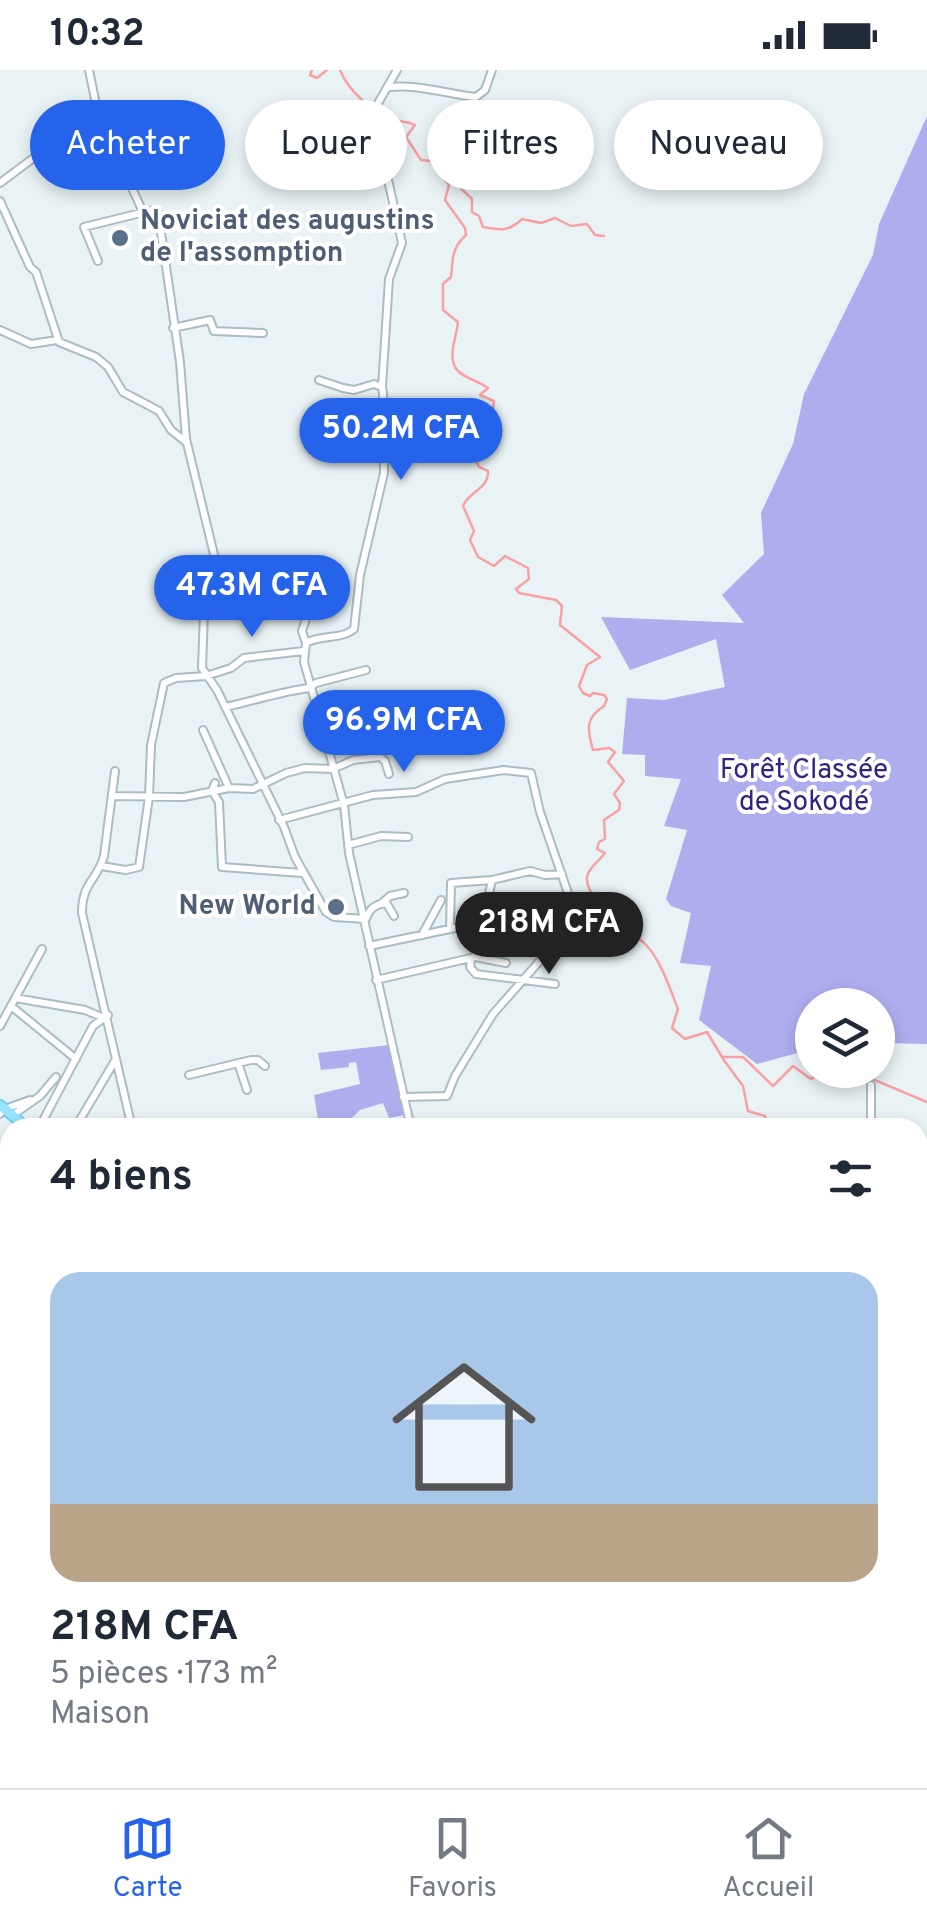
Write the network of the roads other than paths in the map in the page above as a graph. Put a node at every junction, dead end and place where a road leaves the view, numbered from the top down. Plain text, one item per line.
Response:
1 (88, 70) edge
2 (397, 70) edge
3 (492, 70) edge
4 (388, 87) junction
5 (93, 100) edge
6 (30, 161) edge
7 (0, 184) edge
8 (133, 190) edge
9 (0, 201) edge
10 (143, 212) junction
11 (98, 261) dead end
12 (173, 328) junction
13 (0, 330) edge
14 (263, 333) dead end
15 (57, 340) junction
16 (320, 380) dead end
17 (382, 387) junction
18 (187, 443) junction
19 (306, 618) dead end
20 (305, 647) junction
21 (366, 670) dead end
22 (206, 676) junction
23 (309, 688) junction
24 (225, 707) junction
25 (203, 730) dead end
26 (333, 769) junction
27 (115, 771) dead end
28 (389, 774) dead end
29 (263, 786) junction
30 (214, 787) junction
31 (229, 788) junction
32 (114, 796) junction
33 (149, 797) junction
34 (344, 805) junction
35 (322, 809) junction
36 (345, 817) junction
37 (279, 820) junction
38 (408, 837) dead end
39 (348, 845) junction
40 (101, 866) junction
41 (303, 873) junction
42 (562, 874) junction
43 (492, 880) junction
44 (404, 892) dead end
45 (442, 900) dead end
46 (380, 904) junction
47 (394, 916) dead end
48 (366, 919) junction
49 (484, 922) junction
50 (450, 930) junction
51 (421, 936) junction
52 (369, 946) junction
53 (42, 949) dead end
54 (473, 958) junction
55 (506, 963) dead end
56 (376, 980) junction
57 (521, 981) junction
58 (555, 984) dead end
59 (15, 998) junction
60 (10, 1006) junction
61 (106, 1016) junction
62 (0, 1026) edge
63 (117, 1058) junction
64 (76, 1059) junction
65 (238, 1062) junction
66 (266, 1066) dead end
67 (189, 1075) dead end
68 (56, 1077) dead end
69 (872, 1088) edge
70 (247, 1090) dead end
71 (52, 1092) junction
72 (404, 1096) junction
73 (4, 1111) edge
74 (42, 1118) edge
75 (82, 1118) edge
76 (130, 1118) edge
77 (408, 1118) edge
78 (871, 1118) edge

1 - 5 street
2 - 4 street
3 - 4 street
4 - 17 street
6 - 7 street
8 - 10 street
9 - 15 street
10 - 11 street
10 - 12 street
12 - 14 street
12 - 18 street
13 - 15 street
15 - 18 street
16 - 17 street
17 - 20 street
18 - 22 street
19 - 20 street
20 - 22 street
20 - 23 street
21 - 23 street
22 - 24 street
22 - 33 street
23 - 24 street
23 - 26 street
24 - 29 street
25 - 31 street
26 - 28 street
26 - 29 street
26 - 34 street
27 - 32 street
29 - 31 street
29 - 37 street
30 - 31 street
30 - 33 street
30 - 41 street
32 - 33 street
32 - 40 street
33 - 40 street
34 - 35 street
34 - 36 street
34 - 42 street
35 - 36 street
35 - 37 street
36 - 39 street
37 - 41 street
38 - 39 street
39 - 48 street
40 - 61 street
41 - 48 street
42 - 43 street
42 - 57 street
43 - 49 street
43 - 50 street
44 - 46 street
45 - 51 street
46 - 47 street
46 - 48 street
48 - 52 street
49 - 50 street
49 - 54 street
50 - 51 street
51 - 52 street
52 - 56 street
53 - 59 street
54 - 55 street
54 - 56 street
54 - 57 street
56 - 72 street
57 - 58 street
57 - 72 street
59 - 60 street
59 - 61 street
60 - 62 street
60 - 64 street
61 - 63 street
61 - 64 street
63 - 75 street
63 - 76 street
64 - 71 street
65 - 66 street
65 - 67 street
65 - 70 street
68 - 71 street
69 - 78 street
71 - 73 street
71 - 74 street
72 - 77 street

